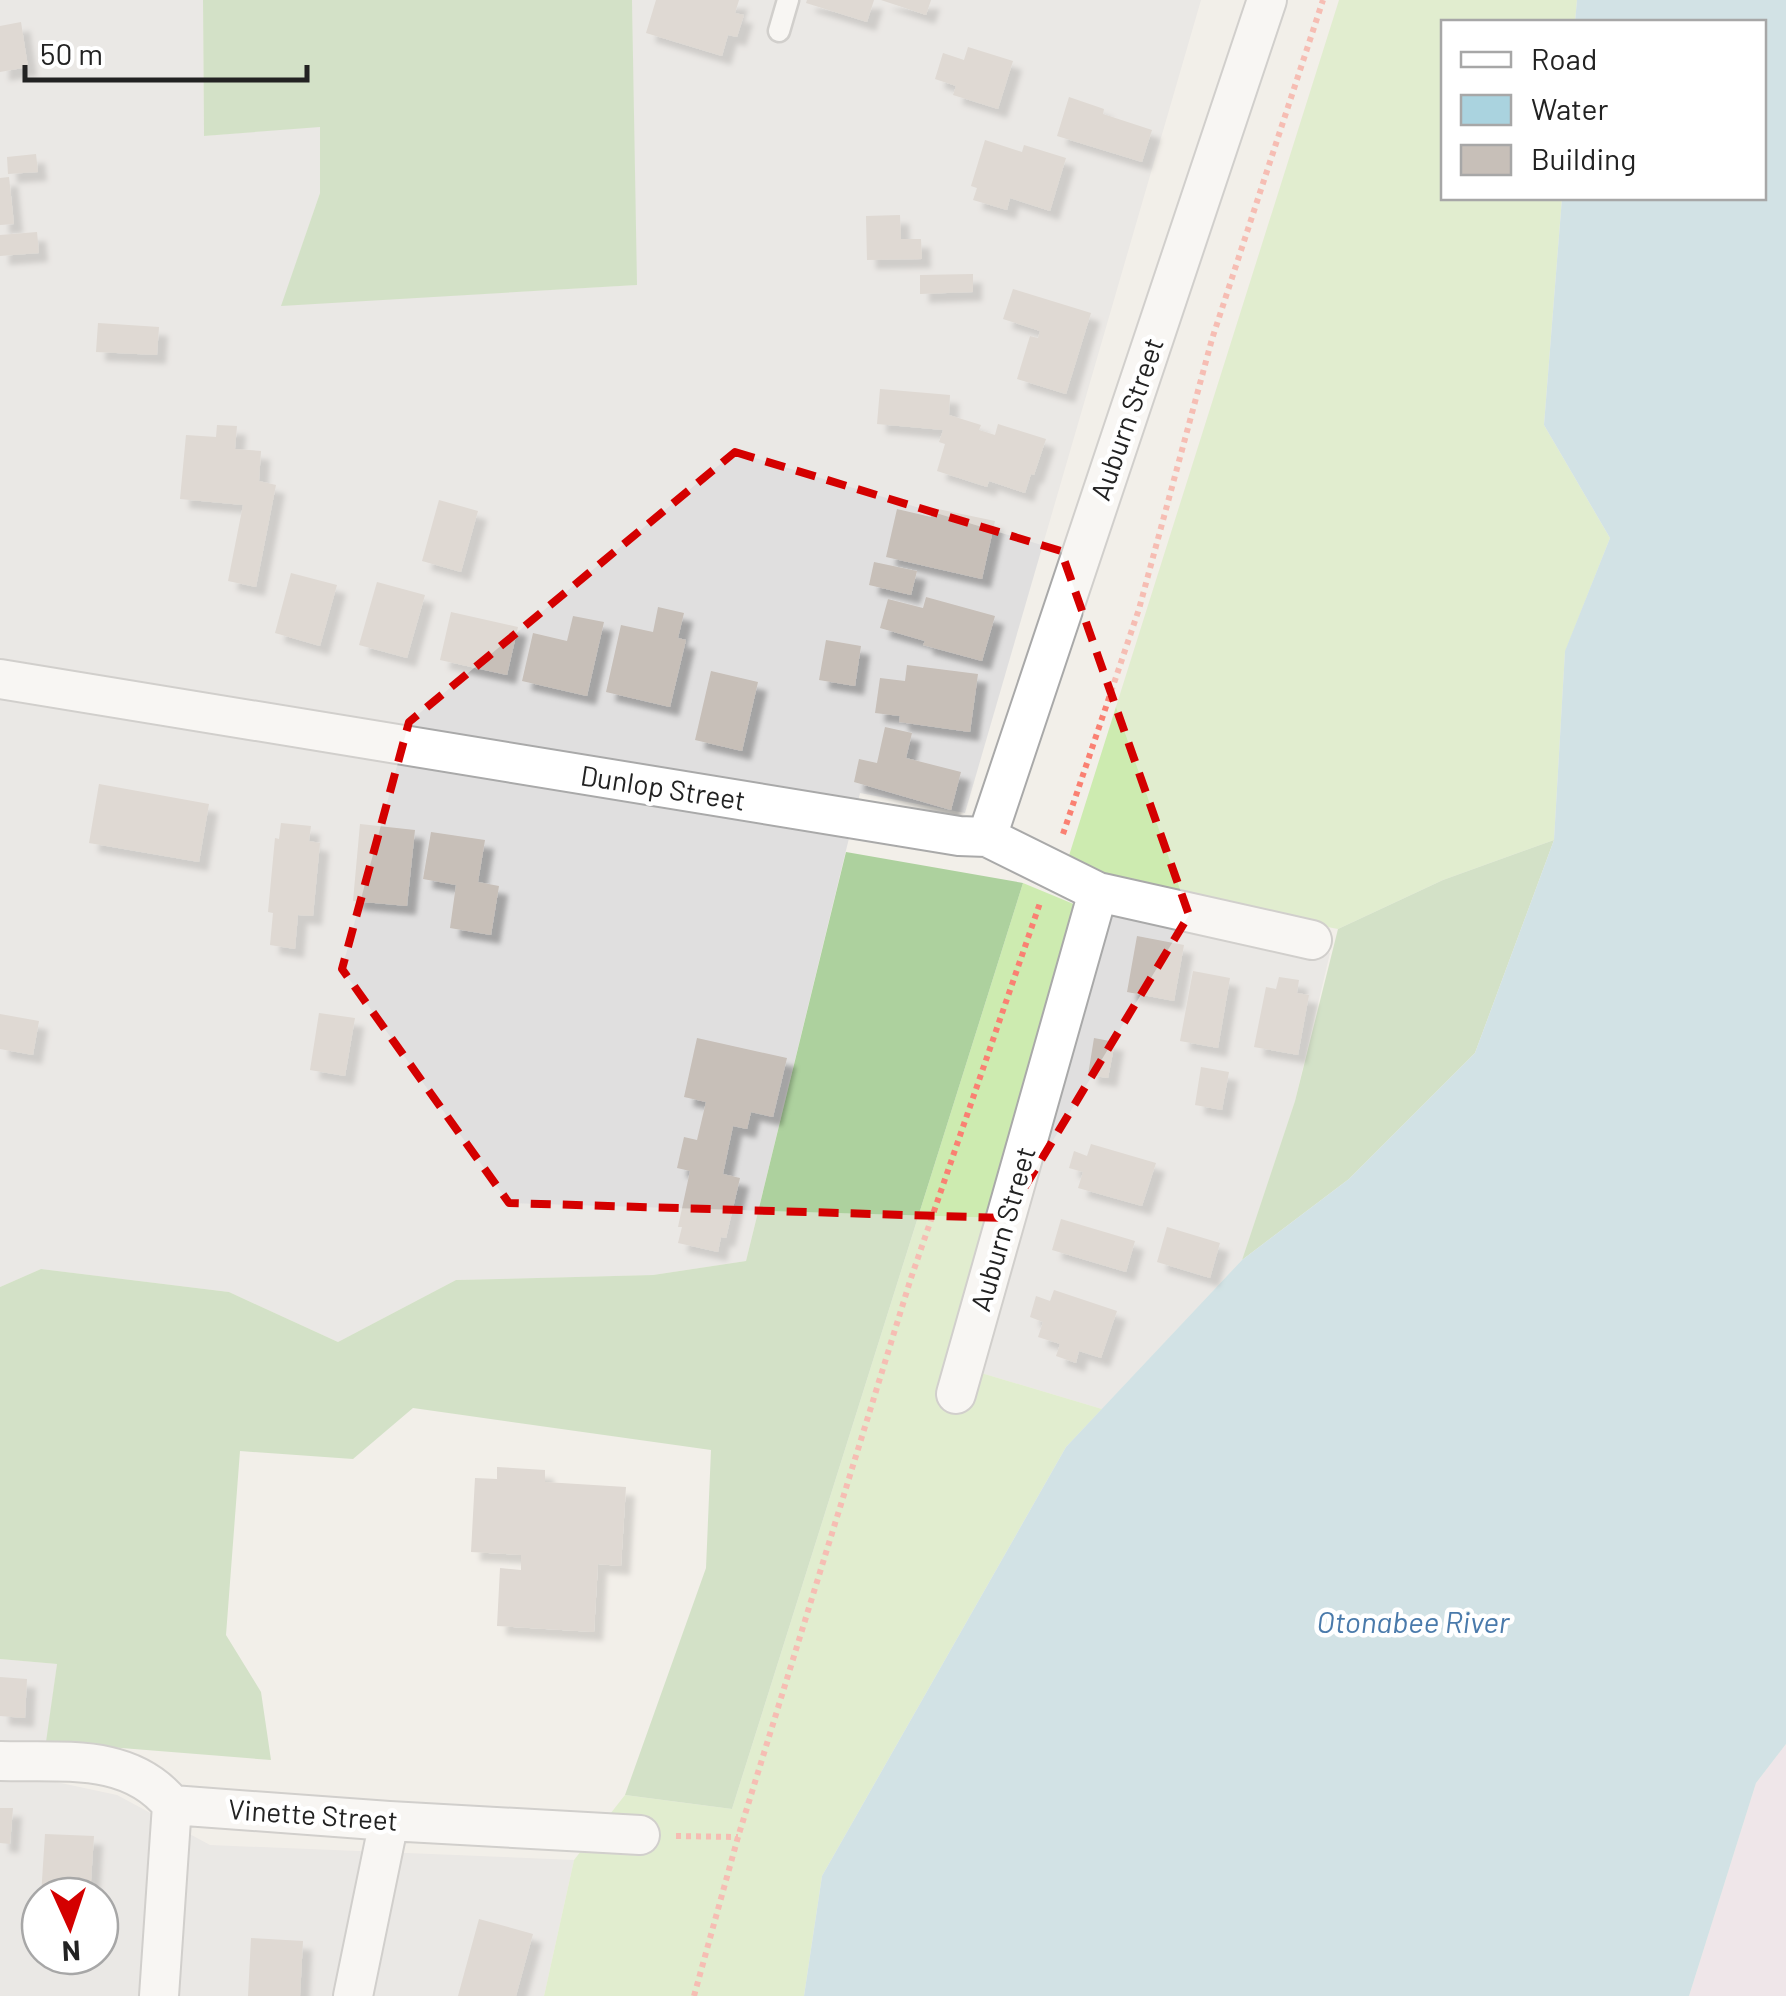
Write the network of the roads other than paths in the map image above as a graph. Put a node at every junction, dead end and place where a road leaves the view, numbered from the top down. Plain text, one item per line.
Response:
1 (788, 0) edge
2 (1268, 0) edge
3 (779, 32) dead end
4 (2, 679) edge
5 (986, 837) junction
6 (1098, 892) junction
7 (1312, 940) dead end
8 (956, 1394) dead end
9 (0, 1761) edge
10 (172, 1804) junction
11 (389, 1822) junction
12 (640, 1836) road end
13 (160, 1996) edge
14 (353, 1996) edge

1 - 3 lane
2 - 5 street, Auburn Street
4 - 5 street, Dunlop Street
5 - 6 street, Dunlop Street
6 - 7 street, Dunlop Street
6 - 8 street, Auburn Street
9 - 10 street
10 - 11 street, Vinette Street
10 - 13 street
11 - 12 street, Vinette Street
11 - 14 street

